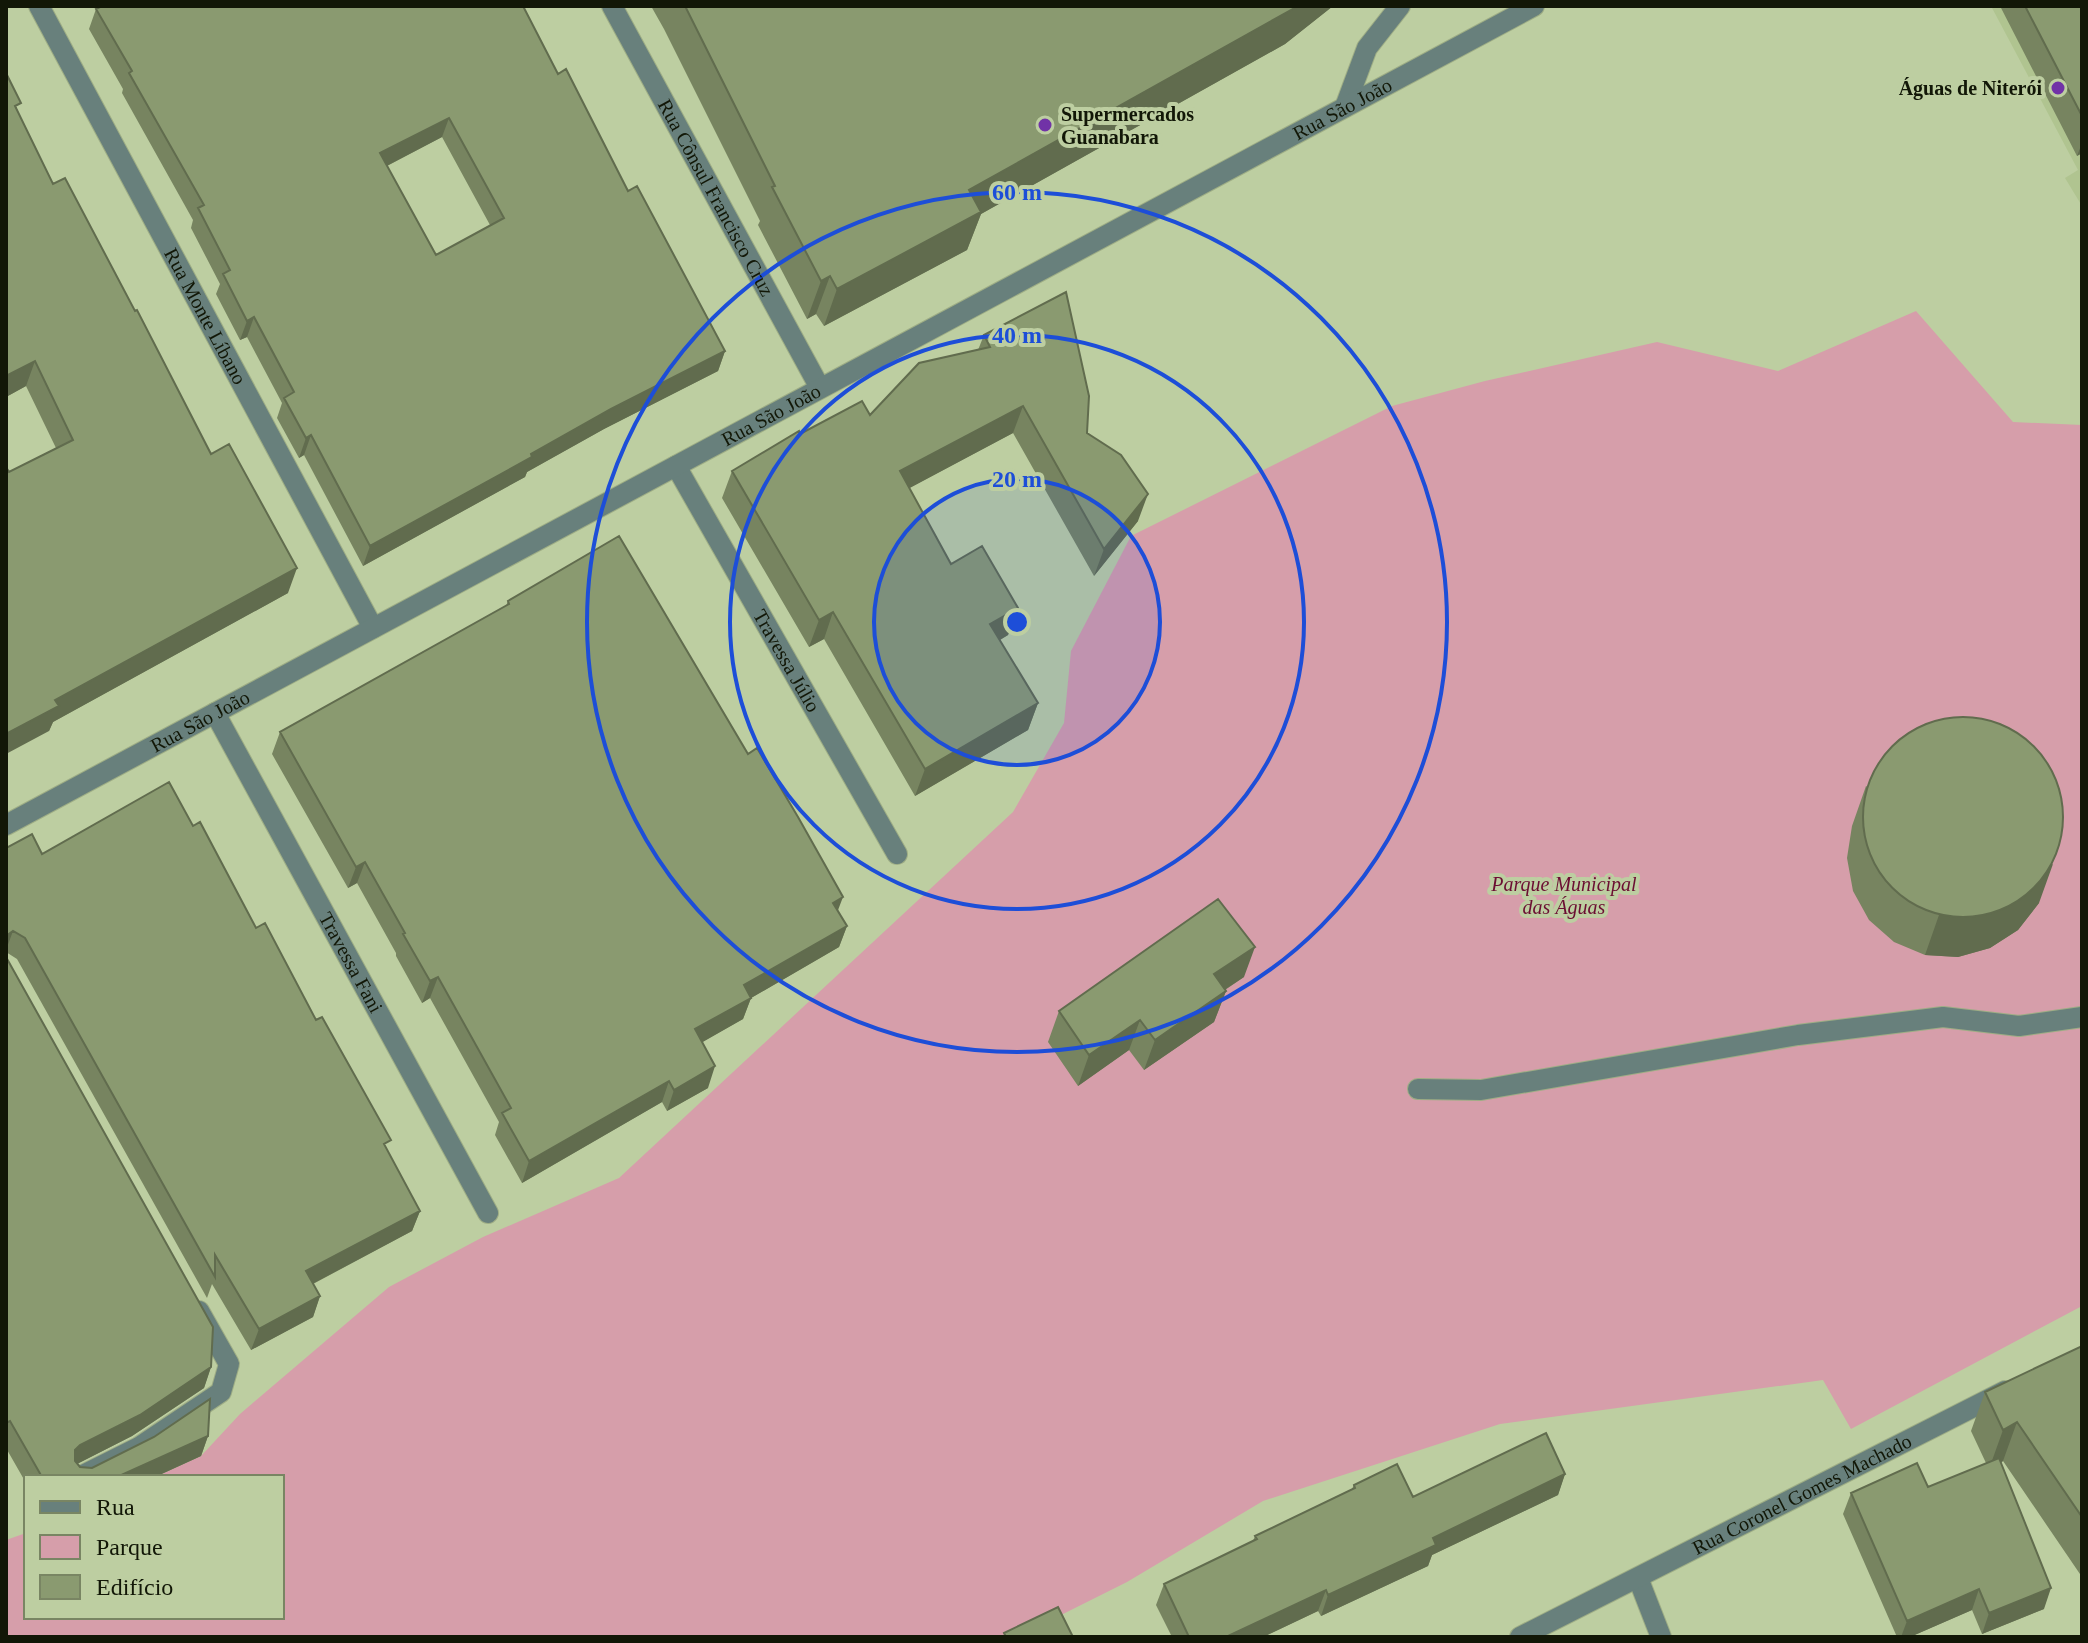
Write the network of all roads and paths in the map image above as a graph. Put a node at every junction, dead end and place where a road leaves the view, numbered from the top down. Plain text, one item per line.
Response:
1 (39, 6) edge
2 (612, 6) edge
3 (1400, 6) edge
4 (1534, 6) edge
5 (1345, 107) junction
6 (820, 388) junction
7 (676, 466) junction
8 (373, 628) junction
9 (215, 713) junction
10 (6, 825) edge
11 (897, 854) dead end
12 (2082, 1017) edge
13 (1418, 1089) dead end
14 (488, 1213) dead end
15 (191, 1295) edge
16 (2027, 1379) edge
17 (83, 1475) edge
18 (1638, 1578) junction
19 (1520, 1637) edge
20 (1661, 1637) edge

1 - 8 street, Rua Monte Líbano
2 - 6 street, Rua Cônsul Francisco Cruz
3 - 5 street
4 - 5 street, Rua São João
5 - 6 street, Rua São João
6 - 7 street, Rua São João
7 - 8 street, Rua São João
7 - 11 street, Travessa Júlio
8 - 9 street, Rua São João
9 - 10 street, Rua São João
9 - 14 street, Travessa Fani
12 - 13 street
15 - 17 street
16 - 18 street, Rua Coronel Gomes Machado
18 - 19 street, Rua Coronel Gomes Machado
18 - 20 street

